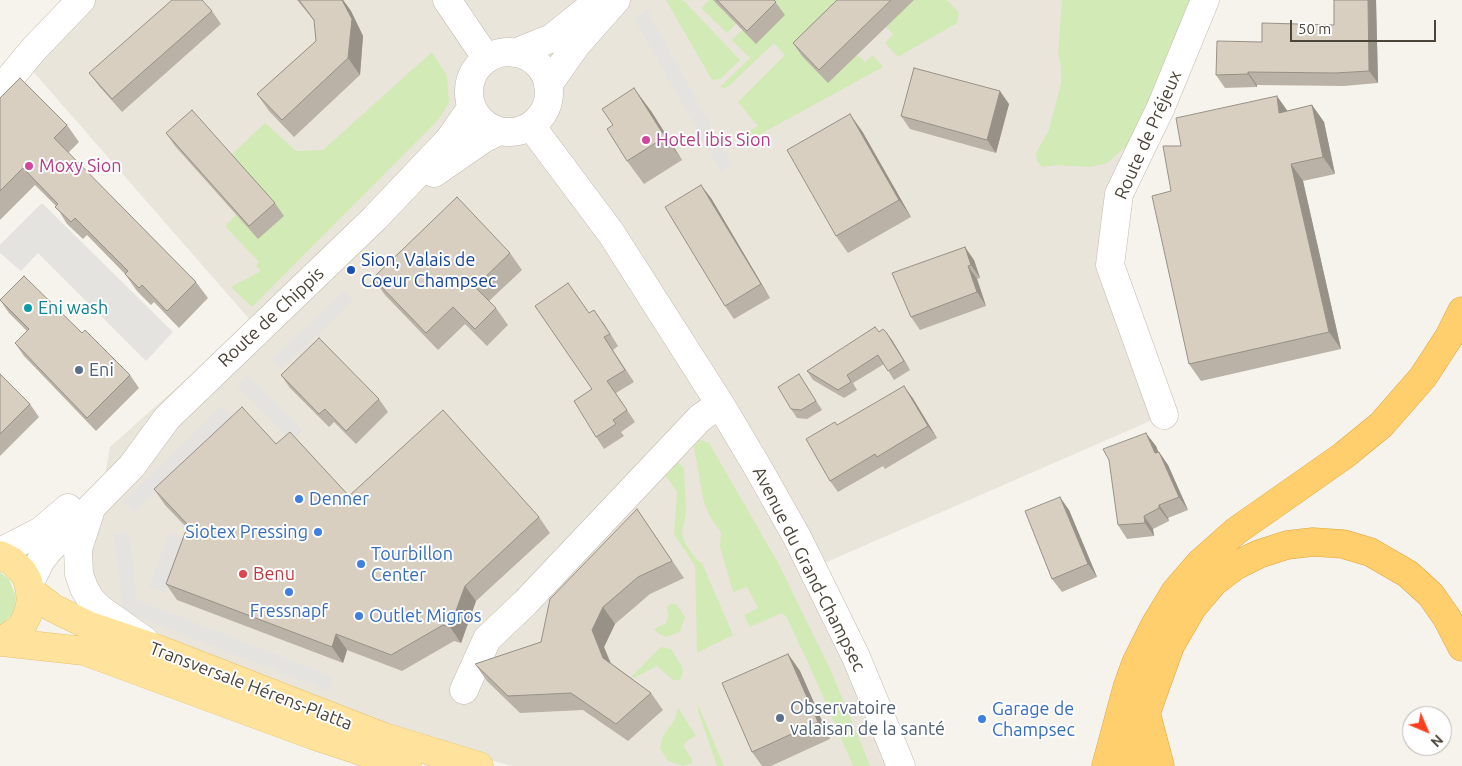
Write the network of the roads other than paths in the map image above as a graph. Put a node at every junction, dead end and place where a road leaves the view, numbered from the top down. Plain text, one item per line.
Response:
1 (81, 0) edge
2 (447, 0) edge
3 (599, 0) edge
4 (616, 0) edge
5 (1205, 0) edge
6 (515, 53) junction
7 (487, 59) junction
8 (548, 85) junction
9 (0, 90) edge
10 (472, 107) junction
11 (531, 126) junction
12 (499, 131) junction
13 (375, 218) junction
14 (1462, 311) edge
15 (720, 404) junction
16 (1164, 415) dead end
17 (167, 418) junction
18 (92, 507) junction
19 (0, 554) edge
20 (30, 588) junction
21 (1, 642) edge
22 (1462, 647) edge
23 (158, 649) junction
24 (464, 690) dead end
25 (1134, 711) junction
26 (407, 766) edge
27 (479, 766) edge
28 (901, 766) edge
29 (1093, 766) edge
30 (1106, 766) edge
31 (1132, 766) edge
32 (1160, 766) edge

1 - 9 street
2 - 7 street
3 - 6 street
4 - 8 street
5 - 16 street, Route de Préjeux
6 - 7 street
6 - 8 street
7 - 10 street
8 - 11 street
10 - 12 street
10 - 13 street, Route de Chippis
11 - 12 street
11 - 15 street, Avenue du Grand-Champsec
12 - 13 street, Route de Chippis
13 - 17 street, Route de Chippis
14 - 25 highway
15 - 24 street
15 - 28 street, Avenue du Grand-Champsec
17 - 18 street, Route de Chippis
17 - 19 street, Route de Chippis
18 - 20 street, Route de Chippis
18 - 23 street
19 - 20 main road, Transversale Hérens-Platta
20 - 21 main road
20 - 23 main road, Transversale Hérens-Platta
21 - 26 main road, Transversale Hérens-Platta
22 - 25 highway
23 - 27 main road, Transversale Hérens-Platta
25 - 29 highway
25 - 30 highway
25 - 31 highway
25 - 32 highway

